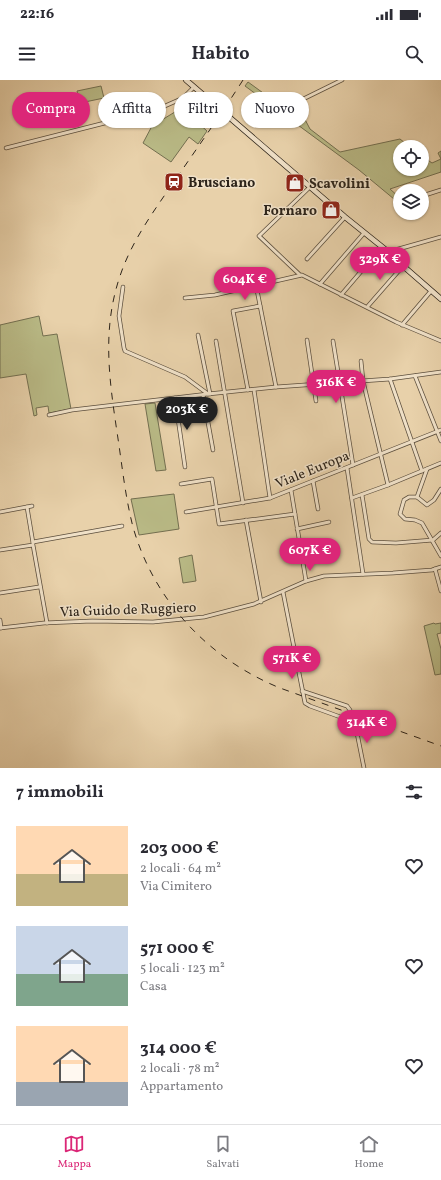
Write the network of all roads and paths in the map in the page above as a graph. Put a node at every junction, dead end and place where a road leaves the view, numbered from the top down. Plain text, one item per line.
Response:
1 (186, 80) edge
2 (342, 80) edge
3 (194, 87) junction
4 (309, 96) edge
5 (6, 148) dead end
6 (310, 187) junction
7 (441, 190) edge
8 (429, 194) edge
9 (345, 217) junction
10 (364, 233) junction
11 (441, 238) edge
12 (382, 248) junction
13 (406, 248) junction
14 (395, 254) junction
15 (307, 259) dead end
16 (401, 264) junction
17 (300, 275) junction
18 (320, 284) junction
19 (256, 285) junction
20 (123, 287) dead end
21 (431, 291) junction
22 (342, 295) junction
23 (185, 298) dead end
24 (441, 299) edge
25 (260, 306) junction
26 (368, 306) dead end
27 (402, 325) junction
28 (198, 335) dead end
29 (307, 340) dead end
30 (216, 341) dead end
31 (333, 341) dead end
32 (441, 342) edge
33 (361, 361) dead end
34 (441, 372) edge
35 (415, 376) junction
36 (390, 380) junction
37 (363, 381) junction
38 (340, 382) junction
39 (314, 385) junction
40 (276, 387) junction
41 (248, 390) junction
42 (254, 390) junction
43 (225, 393) junction
44 (207, 394) junction
45 (175, 398) junction
46 (316, 401) dead end
47 (48, 415) dead end
48 (439, 431) edge
49 (441, 441) edge
50 (411, 442) junction
51 (213, 450) dead end
52 (381, 454) junction
53 (441, 463) edge
54 (353, 465) junction
55 (185, 467) dead end
56 (347, 468) junction
57 (427, 468) junction
58 (422, 471) junction
59 (313, 481) junction
60 (181, 484) dead end
61 (388, 485) junction
62 (441, 489) edge
63 (291, 490) junction
64 (362, 495) junction
65 (417, 497) junction
66 (270, 498) junction
67 (352, 498) junction
68 (243, 503) junction
69 (32, 506) dead end
70 (27, 507) junction
71 (216, 507) junction
72 (318, 509) dead end
73 (0, 512) edge
74 (186, 512) dead end
75 (295, 514) junction
76 (246, 520) junction
77 (329, 522) dead end
78 (122, 526) dead end
79 (297, 529) junction
80 (441, 533) edge
81 (433, 540) junction
82 (33, 543) junction
83 (0, 550) edge
84 (441, 556) edge
85 (441, 567) edge
86 (435, 569) junction
87 (363, 574) junction
88 (306, 581) junction
89 (39, 587) dead end
90 (441, 591) edge
91 (283, 592) junction
92 (0, 593) edge
93 (261, 602) junction
94 (0, 620) edge
95 (47, 623) junction
96 (1, 628) edge
97 (302, 691) junction
98 (348, 720) junction
99 (364, 768) edge

1 - 3 street
2 - 4 street
3 - 5 street
3 - 6 street
6 - 9 street
6 - 17 street
7 - 8 street
9 - 10 street
9 - 15 street
10 - 12 street
10 - 18 street
11 - 13 street
12 - 14 street
12 - 22 street
13 - 14 street
13 - 14 street
14 - 16 street
16 - 21 street
16 - 26 street
17 - 18 street
17 - 19 street
18 - 22 street
19 - 23 street
19 - 25 street
20 - 44 street
21 - 24 street
21 - 27 street
22 - 27 street
25 - 40 street
25 - 41 street
27 - 32 street
28 - 44 street
29 - 39 street
30 - 43 street
31 - 38 street
33 - 37 street
34 - 35 street
35 - 36 street
35 - 48 street
36 - 37 street
36 - 50 street
37 - 38 street
37 - 52 street
38 - 39 street
38 - 54 street
39 - 40 street
39 - 46 street
40 - 42 street
41 - 42 street
41 - 43 street
42 - 66 street
43 - 44 street
43 - 68 street
44 - 45 street
44 - 51 street
45 - 47 street
45 - 55 street
48 - 49 street
48 - 50 street, Viale Europa
50 - 52 street, Viale Europa
50 - 58 street
52 - 54 street, Viale Europa
52 - 61 street
53 - 57 street
54 - 56 street, Viale Europa
56 - 59 street, Viale Europa
56 - 67 street
57 - 58 street
57 - 65 street
58 - 61 street
59 - 63 street, Viale Europa
59 - 72 street
60 - 71 street
61 - 64 street
62 - 65 street
63 - 66 street, Viale Europa
63 - 75 street
64 - 67 street
64 - 81 street
65 - 81 street
66 - 68 street, Viale Europa
67 - 87 street
68 - 71 street, Viale Europa
69 - 70 street
70 - 73 street
70 - 82 street
71 - 74 street, Viale Europa
71 - 76 street
75 - 76 street
75 - 79 street
76 - 93 street
77 - 79 street
78 - 82 street
79 - 88 street
80 - 81 street
81 - 84 street
82 - 83 street
82 - 95 street
85 - 86 street, Via Guido de Ruggiero
86 - 87 street, Via Guido de Ruggiero
86 - 90 street
87 - 88 street, Via Guido de Ruggiero
88 - 91 street, Via Guido de Ruggiero
89 - 92 street
91 - 93 street, Via Guido de Ruggiero
91 - 97 street
93 - 95 street, Via Guido de Ruggiero
94 - 96 street
95 - 96 street, Via Guido de Ruggiero
97 - 98 street
97 - 98 street
98 - 99 street

